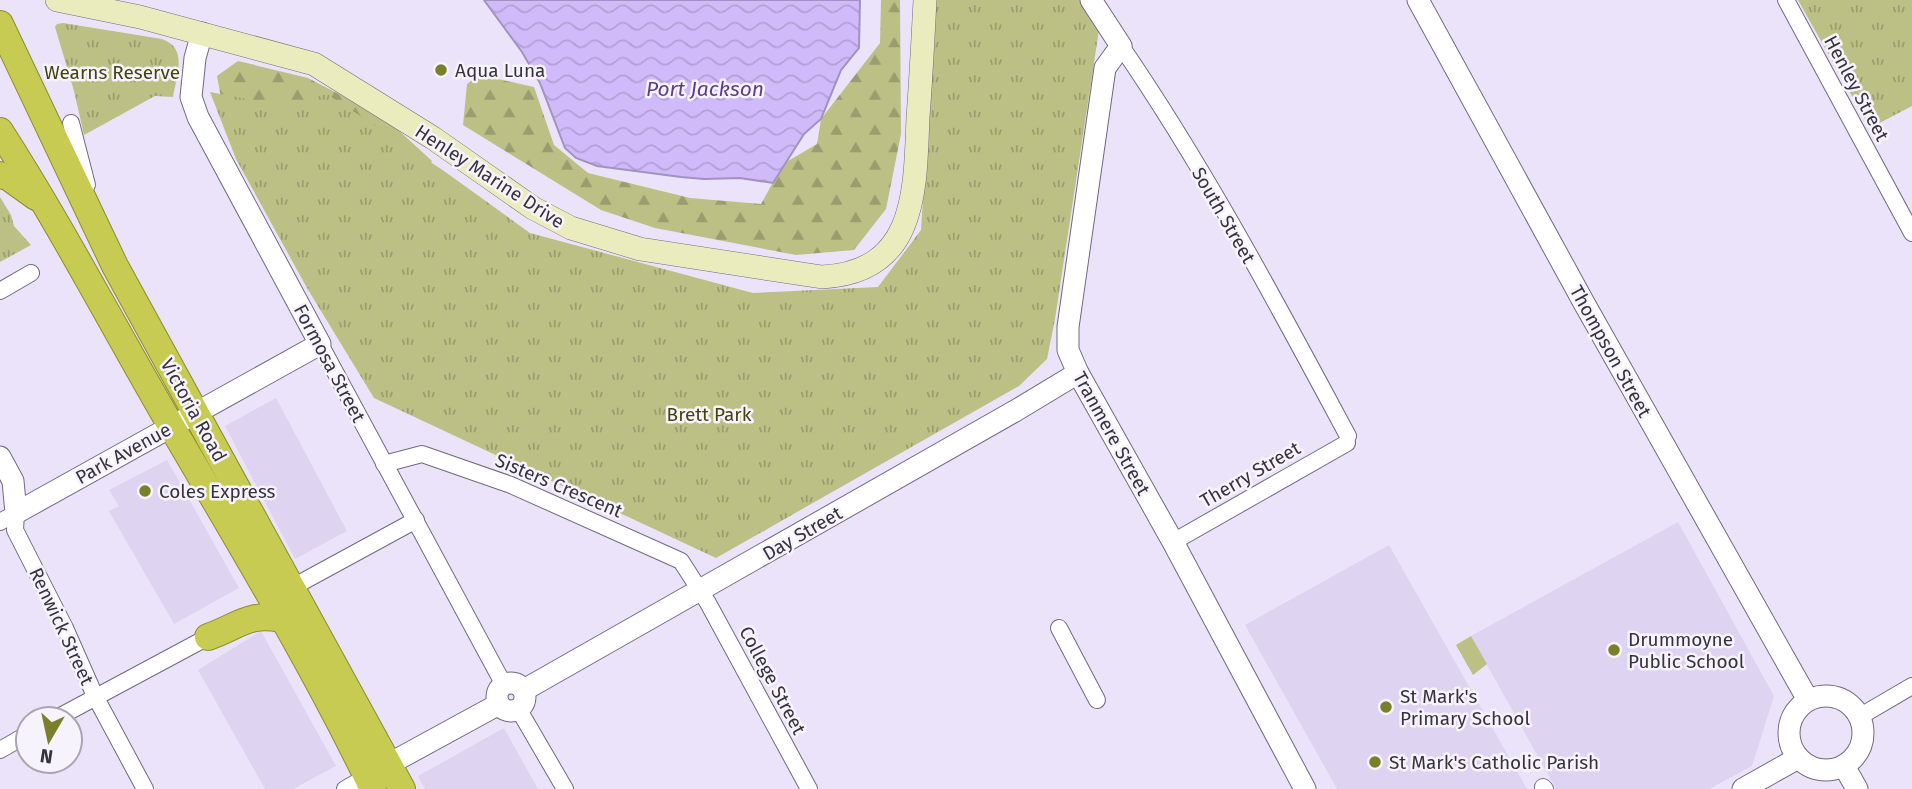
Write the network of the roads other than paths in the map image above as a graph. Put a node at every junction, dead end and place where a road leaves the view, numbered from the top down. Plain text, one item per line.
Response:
1 (57, 0) edge
2 (925, 0) edge
3 (1091, 0) edge
4 (1418, 0) edge
5 (1786, 0) edge
6 (0, 24) edge
7 (202, 33) junction
8 (1121, 46) junction
9 (71, 123) dead end
10 (0, 131) edge
11 (0, 174) edge
12 (88, 188) dead end
13 (46, 204) junction
14 (1912, 233) edge
15 (31, 274) dead end
16 (0, 291) edge
17 (320, 344) junction
18 (1078, 373) junction
19 (195, 413) junction
20 (172, 426) junction
21 (1348, 440) joint
22 (0, 457) edge
23 (384, 464) junction
24 (8, 518) edge
25 (416, 520) junction
26 (1173, 542) junction
27 (291, 588) junction
28 (701, 591) junction
29 (282, 619) junction
30 (1059, 628) dead end
31 (208, 637) joint
32 (1912, 685) edge
33 (95, 696) junction
34 (511, 697) junction
35 (1097, 700) dead end
36 (1808, 700) junction
37 (79, 705) edge
38 (1866, 713) junction
39 (1798, 758) junction
40 (1844, 766) junction
41 (368, 780) edge
42 (145, 789) edge
43 (402, 789) edge
44 (565, 789) edge
45 (809, 789) edge
46 (1305, 789) edge
47 (1743, 789) edge
48 (1857, 789) edge

1 - 7 main road, Henley Marine Drive
2 - 7 main road, Henley Marine Drive
3 - 8 street, South Street
4 - 36 street, Thompson Street
5 - 14 street, Henley Street
6 - 19 highway, Victoria Road
7 - 17 street, Formosa Street
8 - 18 street, Tranmere Street
8 - 21 street, South Street
9 - 12 street
10 - 13 highway, Victoria Road
11 - 13 highway
13 - 20 highway, Victoria Road
15 - 16 street
17 - 19 street, Park Avenue
17 - 23 street, Formosa Street
18 - 26 street, Tranmere Street
18 - 28 street, Day Street
19 - 20 street, Park Avenue
19 - 27 highway, Victoria Road
20 - 24 street, Park Avenue
20 - 29 highway, Victoria Road
21 - 26 street, Therry Street
22 - 24 street, Renwick Street
23 - 25 street, Formosa Street
23 - 28 street, Sisters Crescent
24 - 33 street, Renwick Street
25 - 27 street
25 - 34 street, Formosa Street
26 - 46 street, Tranmere Street
27 - 41 highway, Victoria Road
28 - 34 street, Day Street
28 - 45 street, College Street
29 - 31 highway
29 - 41 highway, Victoria Road
30 - 35 street
31 - 33 street
32 - 38 street
33 - 37 street
33 - 42 street, Renwick Street
34 - 41 street, Day Street
34 - 44 street, Formosa Street
36 - 38 street
36 - 39 street
38 - 40 street
39 - 40 street
39 - 47 street
40 - 48 street
41 - 43 highway, Victoria Road

